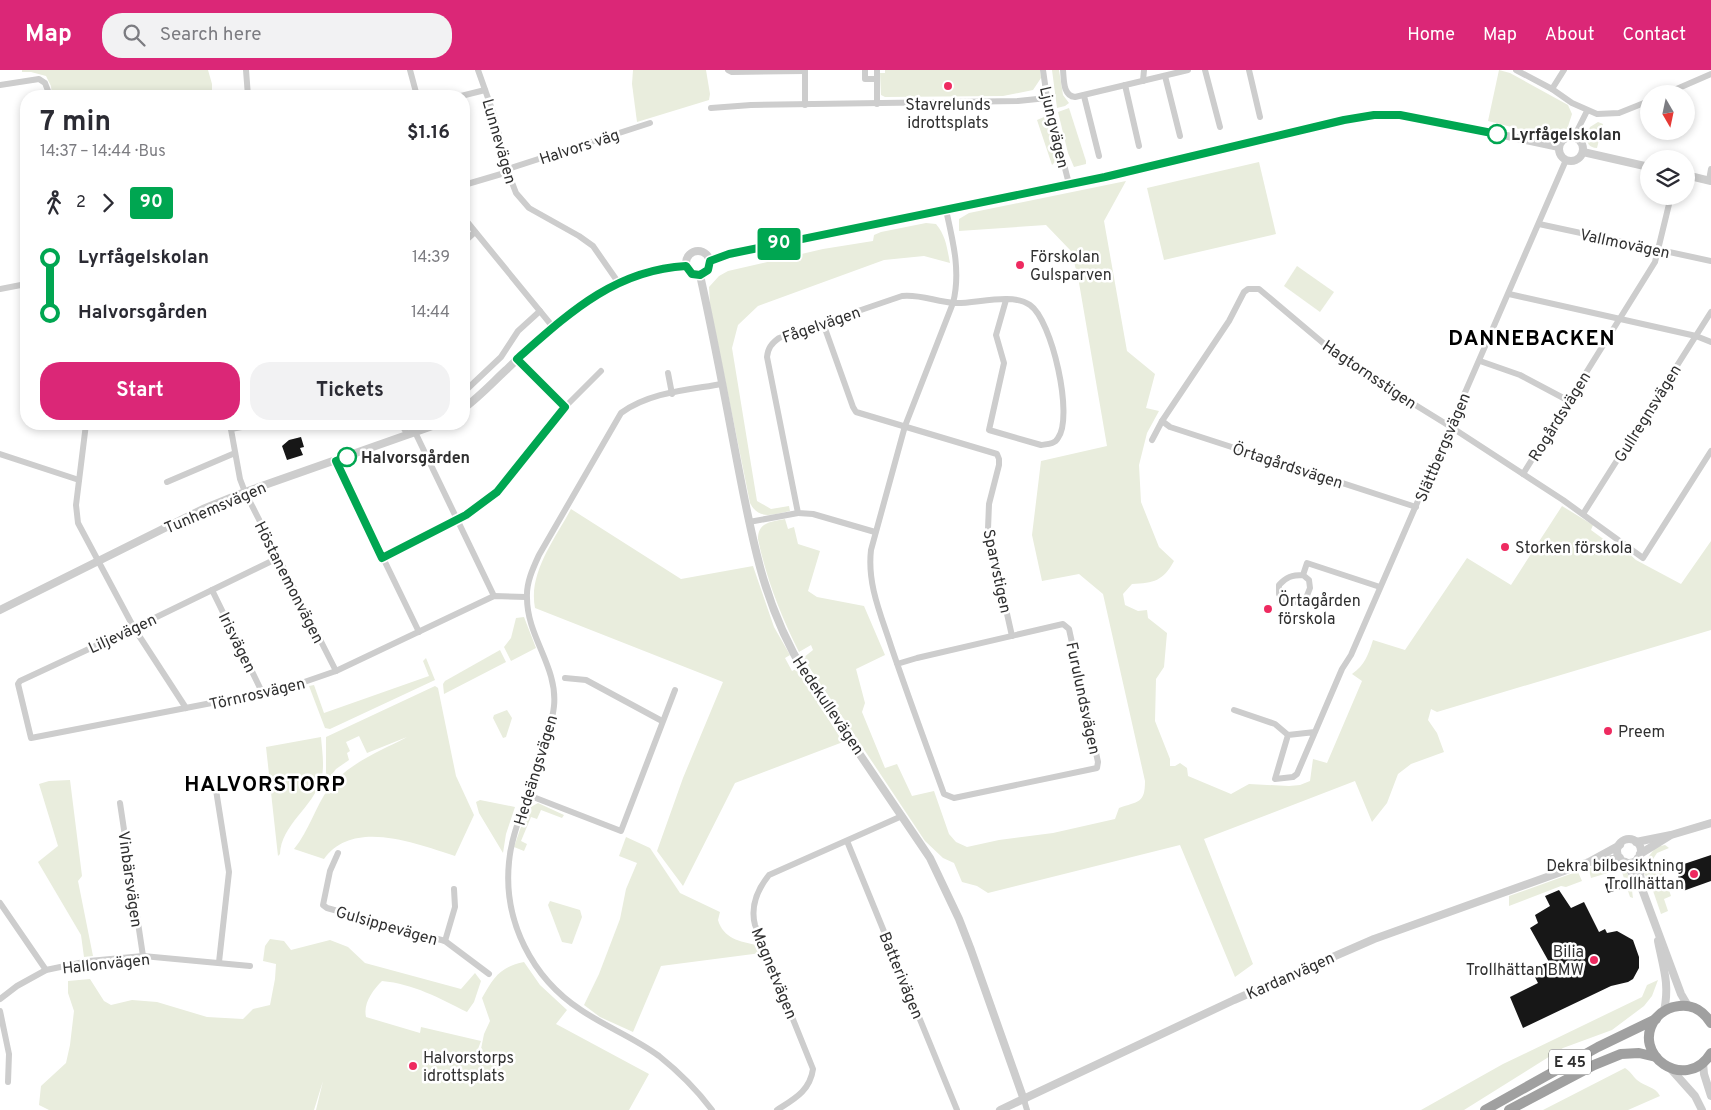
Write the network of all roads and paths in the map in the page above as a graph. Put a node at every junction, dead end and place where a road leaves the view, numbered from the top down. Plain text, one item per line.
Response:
1 (246, 70) edge
2 (410, 70) edge
3 (478, 70) edge
4 (728, 70) edge
5 (865, 70) edge
6 (877, 70) edge
7 (1043, 70) edge
8 (1063, 70) edge
9 (1144, 70) edge
10 (1188, 70) edge
11 (1205, 70) edge
12 (1249, 70) edge
13 (1516, 70) edge
14 (1564, 70) edge
15 (805, 71) edge
16 (1711, 74) edge
17 (1165, 76) junction
18 (877, 79) junction
19 (1143, 81) junction
20 (0, 85) edge
21 (1686, 85) edge
22 (1125, 86) junction
23 (48, 90) edge
24 (248, 90) edge
25 (415, 90) edge
26 (485, 90) junction
27 (1552, 90) junction
28 (470, 94) edge
29 (1084, 96) junction
30 (1047, 98) junction
31 (878, 104) junction
32 (806, 105) junction
33 (1640, 105) edge
34 (711, 108) dead end
35 (1587, 111) junction
36 (1260, 117) dead end
37 (650, 123) dead end
38 (1220, 127) dead end
39 (1180, 136) dead end
40 (1574, 137) junction
41 (1139, 146) dead end
42 (1559, 147) junction
43 (1583, 152) junction
44 (1099, 156) dead end
45 (1566, 160) junction
46 (1640, 165) edge
47 (1711, 169) edge
48 (508, 171) junction
49 (1695, 177) edge
50 (1710, 180) edge
51 (470, 183) edge
52 (1069, 184) junction
53 (1669, 205) edge
54 (946, 210) junction
55 (1539, 224) junction
56 (470, 226) edge
57 (475, 232) junction
58 (470, 237) edge
59 (1658, 250) junction
60 (710, 261) junction
61 (1711, 261) edge
62 (686, 266) junction
63 (700, 275) junction
64 (618, 282) junction
65 (20, 285) edge
66 (0, 289) edge
67 (1509, 294) junction
68 (1006, 300) junction
69 (953, 303) junction
70 (540, 311) junction
71 (1711, 312) edge
72 (1620, 318) junction
73 (823, 323) junction
74 (553, 327) junction
75 (1696, 336) junction
76 (1711, 342) edge
77 (517, 359) junction
78 (1480, 361) junction
79 (601, 372) dead end
80 (668, 373) dead end
81 (722, 384) junction
82 (470, 386) edge
83 (672, 394) junction
84 (470, 402) edge
85 (1569, 402) junction
86 (565, 407) junction
87 (1162, 421) junction
88 (905, 426) junction
89 (1451, 427) junction
90 (85, 430) edge
91 (232, 430) edge
92 (408, 430) edge
93 (422, 430) edge
94 (412, 434) junction
95 (1152, 440) dead end
96 (1711, 451) edge
97 (235, 453) junction
98 (0, 454) edge
99 (336, 461) junction
100 (1523, 474) junction
101 (79, 480) junction
102 (167, 482) dead end
103 (245, 492) junction
104 (1416, 507) junction
105 (798, 513) junction
106 (1583, 514) junction
107 (457, 520) junction
108 (749, 522) junction
109 (875, 532) junction
110 (278, 558) junction
111 (382, 558) junction
112 (98, 561) junction
113 (1303, 575) junction
114 (1380, 588) junction
115 (212, 590) junction
116 (494, 596) junction
117 (526, 597) junction
118 (0, 610) edge
119 (134, 628) junction
120 (419, 632) junction
121 (1012, 636) junction
122 (897, 664) junction
123 (336, 671) junction
124 (566, 678) dead end
125 (675, 690) dead end
126 (263, 694) junction
127 (186, 708) junction
128 (1234, 710) dead end
129 (662, 721) junction
130 (1315, 732) junction
131 (1288, 735) junction
132 (31, 738) joint
133 (216, 790) dead end
134 (528, 795) junction
135 (120, 803) dead end
136 (902, 816) junction
137 (1711, 822) edge
138 (1671, 835) junction
139 (847, 841) junction
140 (1636, 842) junction
141 (1620, 845) junction
142 (338, 853) dead end
143 (1639, 856) junction
144 (1622, 860) junction
145 (1589, 862) junction
146 (454, 888) dead end
147 (1642, 889) junction
148 (0, 903) edge
149 (1657, 934) junction
150 (446, 941) junction
151 (143, 956) junction
152 (220, 962) junction
153 (250, 966) dead end
154 (46, 970) junction
155 (489, 974) dead end
156 (0, 999) edge
157 (1692, 1007) junction
158 (1711, 1010) edge
159 (0, 1011) edge
160 (1664, 1011) junction
161 (1656, 1018) junction
162 (1711, 1023) edge
163 (1711, 1053) edge
164 (1656, 1057) junction
165 (1703, 1063) junction
166 (1670, 1068) junction
167 (8, 1082) dead end
168 (1711, 1096) edge
169 (1024, 1100) junction
170 (712, 1110) edge
171 (777, 1110) edge
172 (957, 1110) edge
173 (1000, 1110) edge
174 (1028, 1110) edge
175 (1485, 1110) edge
176 (1509, 1110) edge
177 (1702, 1110) edge

1 - 24 street
2 - 25 street
3 - 26 street, Lunnevägen
4 - 15 street
5 - 18 street
6 - 18 street
7 - 30 street, Ljungvägen
8 - 29 street
9 - 19 street
10 - 17 street
11 - 38 street
12 - 36 street
13 - 27 street
14 - 27 street
15 - 32 street
16 - 21 street
17 - 19 street
17 - 39 street
18 - 31 street
19 - 22 street
20 - 23 street
22 - 29 street
22 - 41 street
26 - 28 street
26 - 48 street, Lunnevägen
27 - 35 street
29 - 44 street
30 - 31 street
30 - 52 street, Ljungvägen
31 - 32 street
32 - 34 street
33 - 35 street
35 - 40 street
37 - 48 street, Halvors väg
40 - 42 street
40 - 43 street
42 - 45 street
42 - 52 street
43 - 45 street
43 - 46 street
45 - 55 street, Slättbergsvägen
47 - 50 street
48 - 51 street, Halvors väg
48 - 64 street, Lunnevägen
49 - 50 street
52 - 54 street
53 - 59 street, Rogårdsvägen
54 - 60 street
54 - 69 street, Furulundsvägen
55 - 59 street, Vallmovägen
55 - 67 street, Slättbergsvägen
56 - 57 street
57 - 58 street
57 - 70 street
59 - 61 street, Vallmovägen
59 - 72 street, Rogårdsvägen
60 - 62 street
60 - 63 street
62 - 63 street
62 - 64 street
63 - 81 street, Hedekullevägen
64 - 74 street
65 - 66 street
67 - 72 street
67 - 78 street, Slättbergsvägen
68 - 68 street
68 - 69 street
69 - 73 street, Fågelvägen
69 - 88 street, Furulundsvägen
70 - 74 street
70 - 82 street
71 - 75 street, Gullregnsvägen
72 - 75 street
72 - 85 street, Rogårdsvägen
73 - 88 street
73 - 105 street, Fågelvägen
74 - 77 street
75 - 76 street
75 - 106 street, Gullregnsvägen
77 - 84 street
77 - 86 street
78 - 85 street
78 - 89 street, Slättbergsvägen
79 - 86 street
80 - 83 street
81 - 83 street, Hedeängsvägen
81 - 108 street, Hedekullevägen
83 - 117 street, Hedeängsvägen
85 - 100 street, Rogårdsvägen
86 - 107 street
87 - 89 street, Hagtornsstigen
87 - 95 street, Hagtornsstigen
87 - 104 street, Örtagårdsvägen
88 - 109 street, Furulundsvägen
88 - 121 street, Sparvstigen
89 - 100 street, Hagtornsstigen
89 - 104 street, Slättbergsvägen
90 - 101 street
91 - 97 street, Höstanemonvägen
92 - 94 street
93 - 94 street, Tunhemsvägen
94 - 99 street, Tunhemsvägen
94 - 107 street
96 - 106 street, Hagtornsstigen
97 - 102 street
97 - 103 street, Höstanemonvägen
98 - 101 street
99 - 103 street, Tunhemsvägen
99 - 111 street
100 - 106 street, Hagtornsstigen
101 - 112 street
103 - 110 street, Höstanemonvägen
103 - 112 street, Tunhemsvägen
104 - 114 street, Slättbergsvägen
105 - 108 street
105 - 109 street
107 - 111 street
107 - 116 street
108 - 136 street, Hedekullevägen
109 - 122 street, Furulundsvägen
110 - 115 street, Liljevägen
110 - 123 street, Höstanemonvägen
111 - 120 street
112 - 118 street, Tunhemsvägen
112 - 119 street
113 - 113 street
113 - 114 street
114 - 130 street, Slättbergsvägen
115 - 119 street, Liljevägen
115 - 126 street, Irisvägen
116 - 117 street, Törnrosvägen
116 - 120 street, Törnrosvägen
117 - 134 street, Hedeängsvägen
119 - 127 street
119 - 132 street, Liljevägen
120 - 123 street, Törnrosvägen
121 - 122 street, Furulundsvägen
121 - 122 street, Furulundsvägen
123 - 126 street, Törnrosvägen
124 - 129 street
125 - 129 street
126 - 127 street, Törnrosvägen
127 - 132 street, Törnrosvägen
128 - 131 street
129 - 134 street
130 - 131 street
130 - 131 street, Slättbergsvägen
133 - 152 street
134 - 170 street, Hedeängsvägen
135 - 151 street, Vinbärsvägen
136 - 139 street, Magnetvägen
136 - 169 street, Hedekullevägen
137 - 138 street
138 - 140 street
138 - 143 street
139 - 171 street, Magnetvägen
139 - 172 street, Batterivägen
140 - 141 street
140 - 143 street
141 - 144 street
141 - 145 street, Kardanvägen
142 - 150 street, Gulsippevägen
143 - 144 street
143 - 147 street
144 - 145 street, Kardanvägen
144 - 147 street
145 - 169 street, Kardanvägen
146 - 150 street, Gulsippevägen
147 - 149 street
148 - 154 street
149 - 157 street
149 - 160 street
150 - 155 street, Gulsippevägen
151 - 152 street, Hallonvägen
151 - 154 street, Hallonvägen
152 - 153 street, Hallonvägen
154 - 156 street, Hallonvägen
157 - 158 highway, E 45
157 - 160 highway, E 45
157 - 162 highway
159 - 167 street
160 - 161 highway, E 45
161 - 164 highway
161 - 175 highway, E 45
163 - 165 highway
164 - 166 highway
164 - 176 highway, E 45
165 - 166 highway
165 - 168 street
166 - 177 street
169 - 173 street, Kardanvägen
169 - 174 street, Hedekullevägen

